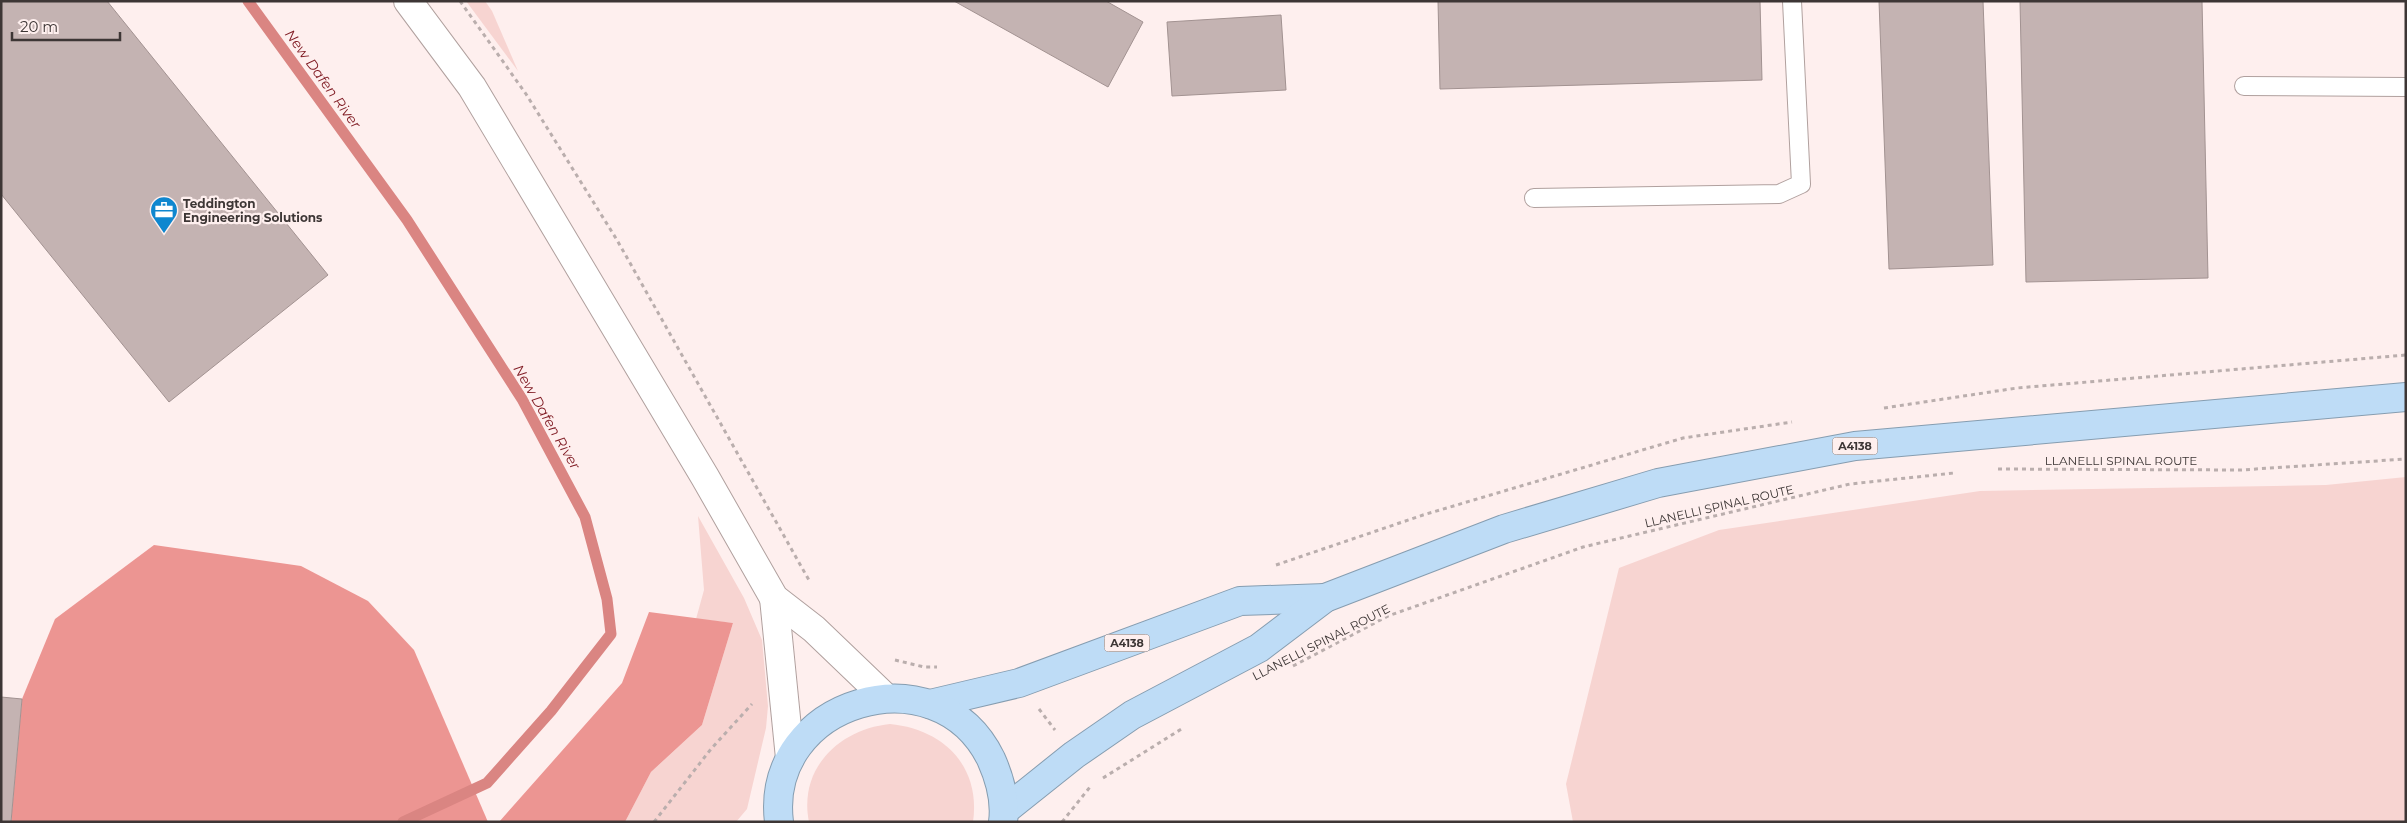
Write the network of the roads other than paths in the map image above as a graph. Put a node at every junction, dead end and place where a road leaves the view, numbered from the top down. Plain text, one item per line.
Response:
1 (408, 1) edge
2 (1792, 1) edge
3 (2244, 86) dead end
4 (2406, 87) edge
5 (1534, 198) dead end
6 (2406, 397) edge
7 (774, 598) junction
8 (1325, 598) junction
9 (886, 698) junction
10 (930, 704) junction
11 (790, 758) junction
12 (1003, 816) edge
13 (779, 822) edge

1 - 7 main road
2 - 5 lane
3 - 4 lane
6 - 8 highway, A4138
7 - 9 main road
7 - 11 main road
8 - 10 highway, A4138
8 - 12 highway, A4138
9 - 10 highway
9 - 11 highway
10 - 12 highway
11 - 13 highway

